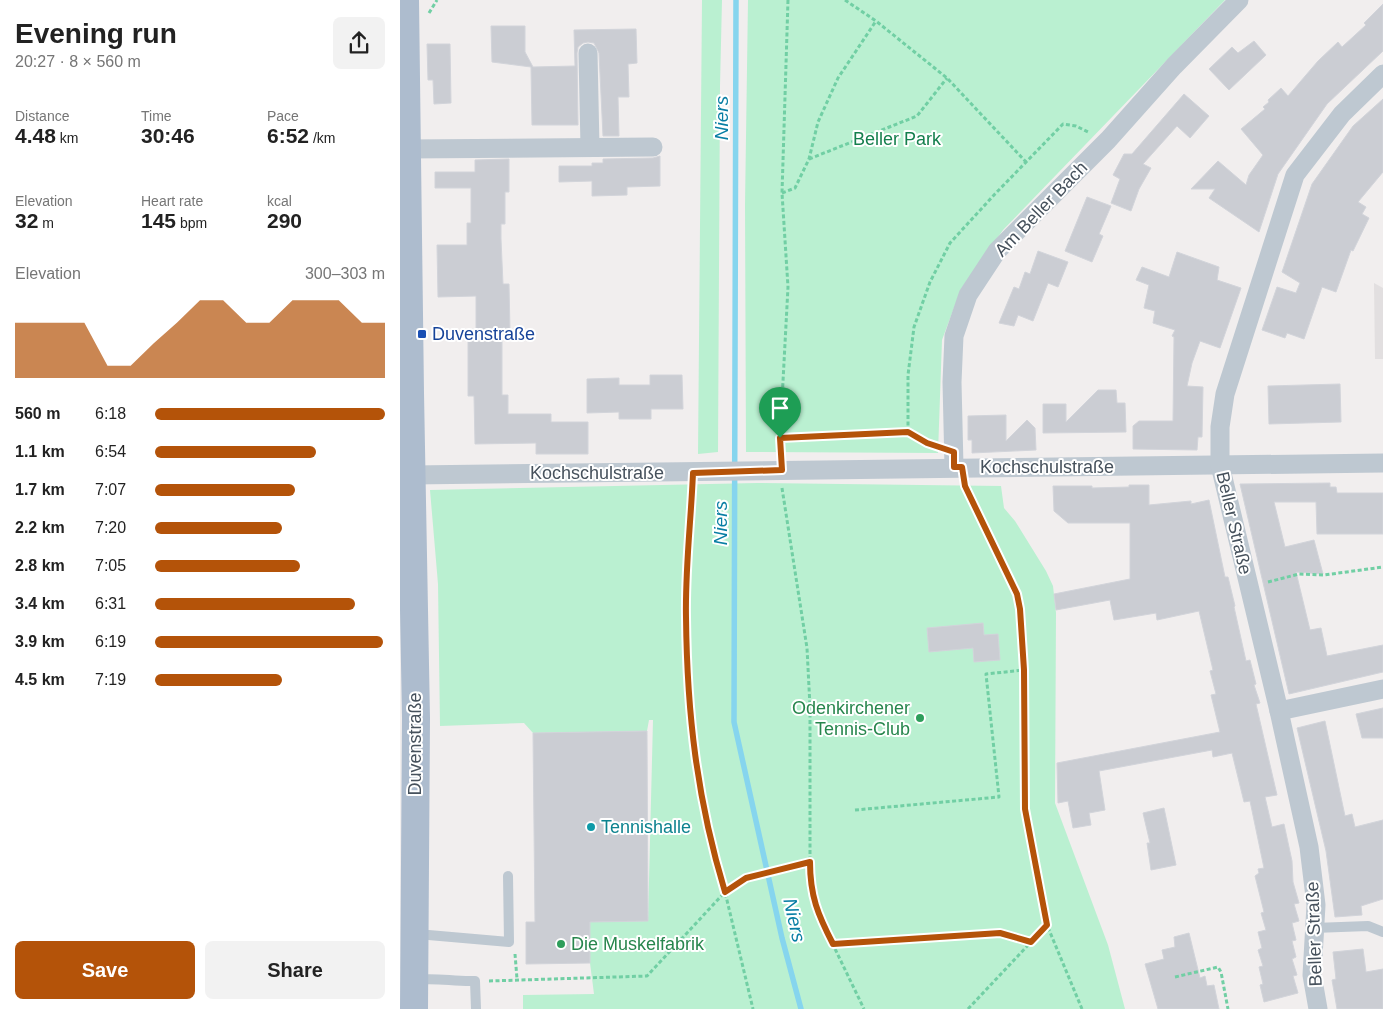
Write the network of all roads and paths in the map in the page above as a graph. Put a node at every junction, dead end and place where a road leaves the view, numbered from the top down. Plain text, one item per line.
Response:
1 (405, 0) edge
2 (437, 0) edge
3 (788, 0) edge
4 (845, 0) edge
5 (1239, 0) edge
6 (424, 20) dead end
7 (876, 21) junction
8 (588, 53) dead end
9 (1383, 74) edge
10 (947, 78) junction
11 (590, 147) junction
12 (653, 147) dead end
13 (406, 149) junction
14 (809, 159) junction
15 (1026, 162) dead end
16 (782, 194) junction
17 (780, 438) junction
18 (956, 462) junction
19 (1383, 463) edge
20 (1220, 465) junction
21 (782, 470) junction
22 (693, 473) junction
23 (412, 475) junction
24 (1383, 567) edge
25 (1249, 587) junction
26 (1024, 670) junction
27 (1383, 689) edge
28 (1279, 711) junction
29 (855, 810) dead end
30 (810, 862) junction
31 (508, 876) dead end
32 (725, 892) junction
33 (1047, 925) junction
34 (1314, 928) junction
35 (1383, 932) edge
36 (413, 933) junction
37 (1031, 942) junction
38 (833, 944) junction
39 (514, 948) dead end
40 (1175, 977) dead end
41 (517, 979) junction
42 (414, 980) junction
43 (475, 981) junction
44 (414, 1009) edge
45 (476, 1009) edge
46 (753, 1009) edge
47 (864, 1009) edge
48 (968, 1009) edge
49 (1082, 1009) edge
50 (1228, 1009) edge
51 (1313, 1009) edge
52 (1318, 1009) edge

1 - 13 main road, Duvenstraße
2 - 6 path
3 - 16 path
4 - 7 path
5 - 18 street, Am Beller Bach
7 - 10 path
7 - 14 path
8 - 11 street
9 - 20 street, Beller Straße
10 - 14 path
10 - 15 path
11 - 12 street
11 - 13 street
13 - 23 main road, Duvenstraße
14 - 16 path
16 - 17 path
17 - 18 path
17 - 21 path
18 - 20 street, Kochschulstraße
18 - 21 street, Kochschulstraße
18 - 26 path
19 - 20 street, Kochschulstraße
20 - 25 street, Beller Straße
21 - 22 street, Kochschulstraße
21 - 30 path
22 - 23 street, Kochschulstraße
22 - 32 path
23 - 36 main road, Duvenstraße
24 - 25 path
25 - 28 street, Beller Straße
26 - 29 path
26 - 33 path
27 - 28 street
28 - 34 street, Beller Straße
30 - 32 path
30 - 38 path
31 - 36 lane
32 - 41 path
32 - 46 path
33 - 37 path
33 - 49 path
34 - 35 lane
34 - 52 street, Beller Straße
36 - 42 main road, Duvenstraße
37 - 38 path
37 - 48 path
38 - 47 path
39 - 41 path
40 - 50 path
41 - 43 path
42 - 43 lane
42 - 44 main road, Duvenstraße
43 - 45 lane
51 - 52 lane

